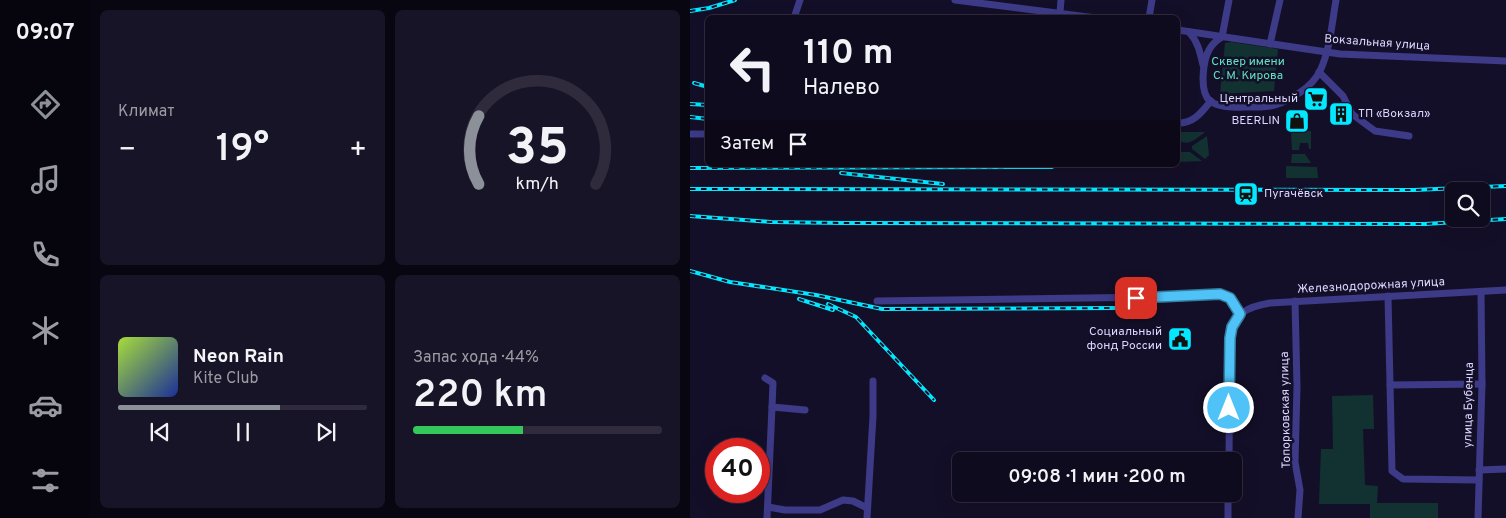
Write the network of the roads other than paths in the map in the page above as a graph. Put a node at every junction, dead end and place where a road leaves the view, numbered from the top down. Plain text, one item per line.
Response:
1 (800, 0) edge
2 (955, 0) edge
3 (1062, 0) edge
4 (1152, 0) edge
5 (1229, 0) edge
6 (1280, 0) edge
7 (1336, 0) edge
8 (795, 15) edge
9 (1058, 15) edge
10 (1150, 15) edge
11 (1180, 30) edge
12 (1188, 32) junction
13 (1222, 37) junction
14 (1270, 44) junction
15 (1327, 52) junction
16 (1506, 61) edge
17 (1204, 66) junction
18 (1319, 72) junction
19 (1211, 101) junction
20 (1180, 123) edge
21 (690, 134) edge
22 (705, 134) edge
23 (1409, 136) dead end
24 (1506, 290) edge
25 (1481, 292) junction
26 (1388, 296) junction
27 (877, 301) dead end
28 (1295, 301) junction
29 (1240, 314) junction
30 (764, 378) dead end
31 (873, 381) dead end
32 (1482, 384) junction
33 (1390, 385) junction
34 (772, 408) junction
35 (805, 410) dead end
36 (1229, 452) edge
37 (1506, 469) edge
38 (1480, 470) junction
39 (1478, 480) junction
40 (1228, 502) edge
41 (768, 507) junction
42 (867, 508) junction
43 (767, 518) edge
44 (867, 518) edge
45 (1228, 518) edge
46 (1298, 518) edge
47 (1478, 518) edge

1 - 8 street
2 - 9 street
3 - 9 street
4 - 10 street
5 - 13 street
6 - 14 street
7 - 15 street
11 - 12 street, Вокзальная улица
12 - 13 street, Вокзальная улица
12 - 17 street
13 - 14 street, Вокзальная улица
13 - 17 street
14 - 15 street, Вокзальная улица
15 - 16 street, Вокзальная улица
15 - 18 street
17 - 19 street
18 - 19 street
18 - 23 street
19 - 20 street
21 - 22 street
24 - 25 street, Железнодорожная улица
25 - 26 street, Железнодорожная улица
25 - 32 street, улица Бубенца
26 - 28 street, Железнодорожная улица
26 - 33 street
27 - 29 street
28 - 29 street, Железнодорожная улица
28 - 46 street, Топорковская улица
29 - 36 street
30 - 34 street
31 - 42 street
32 - 33 street
32 - 38 street, улица Бубенца
33 - 39 street
34 - 35 street
34 - 41 street
37 - 38 street
38 - 39 street, улица Бубенца
39 - 47 street, улица Бубенца
40 - 45 street
41 - 42 street
41 - 43 street
42 - 44 street

